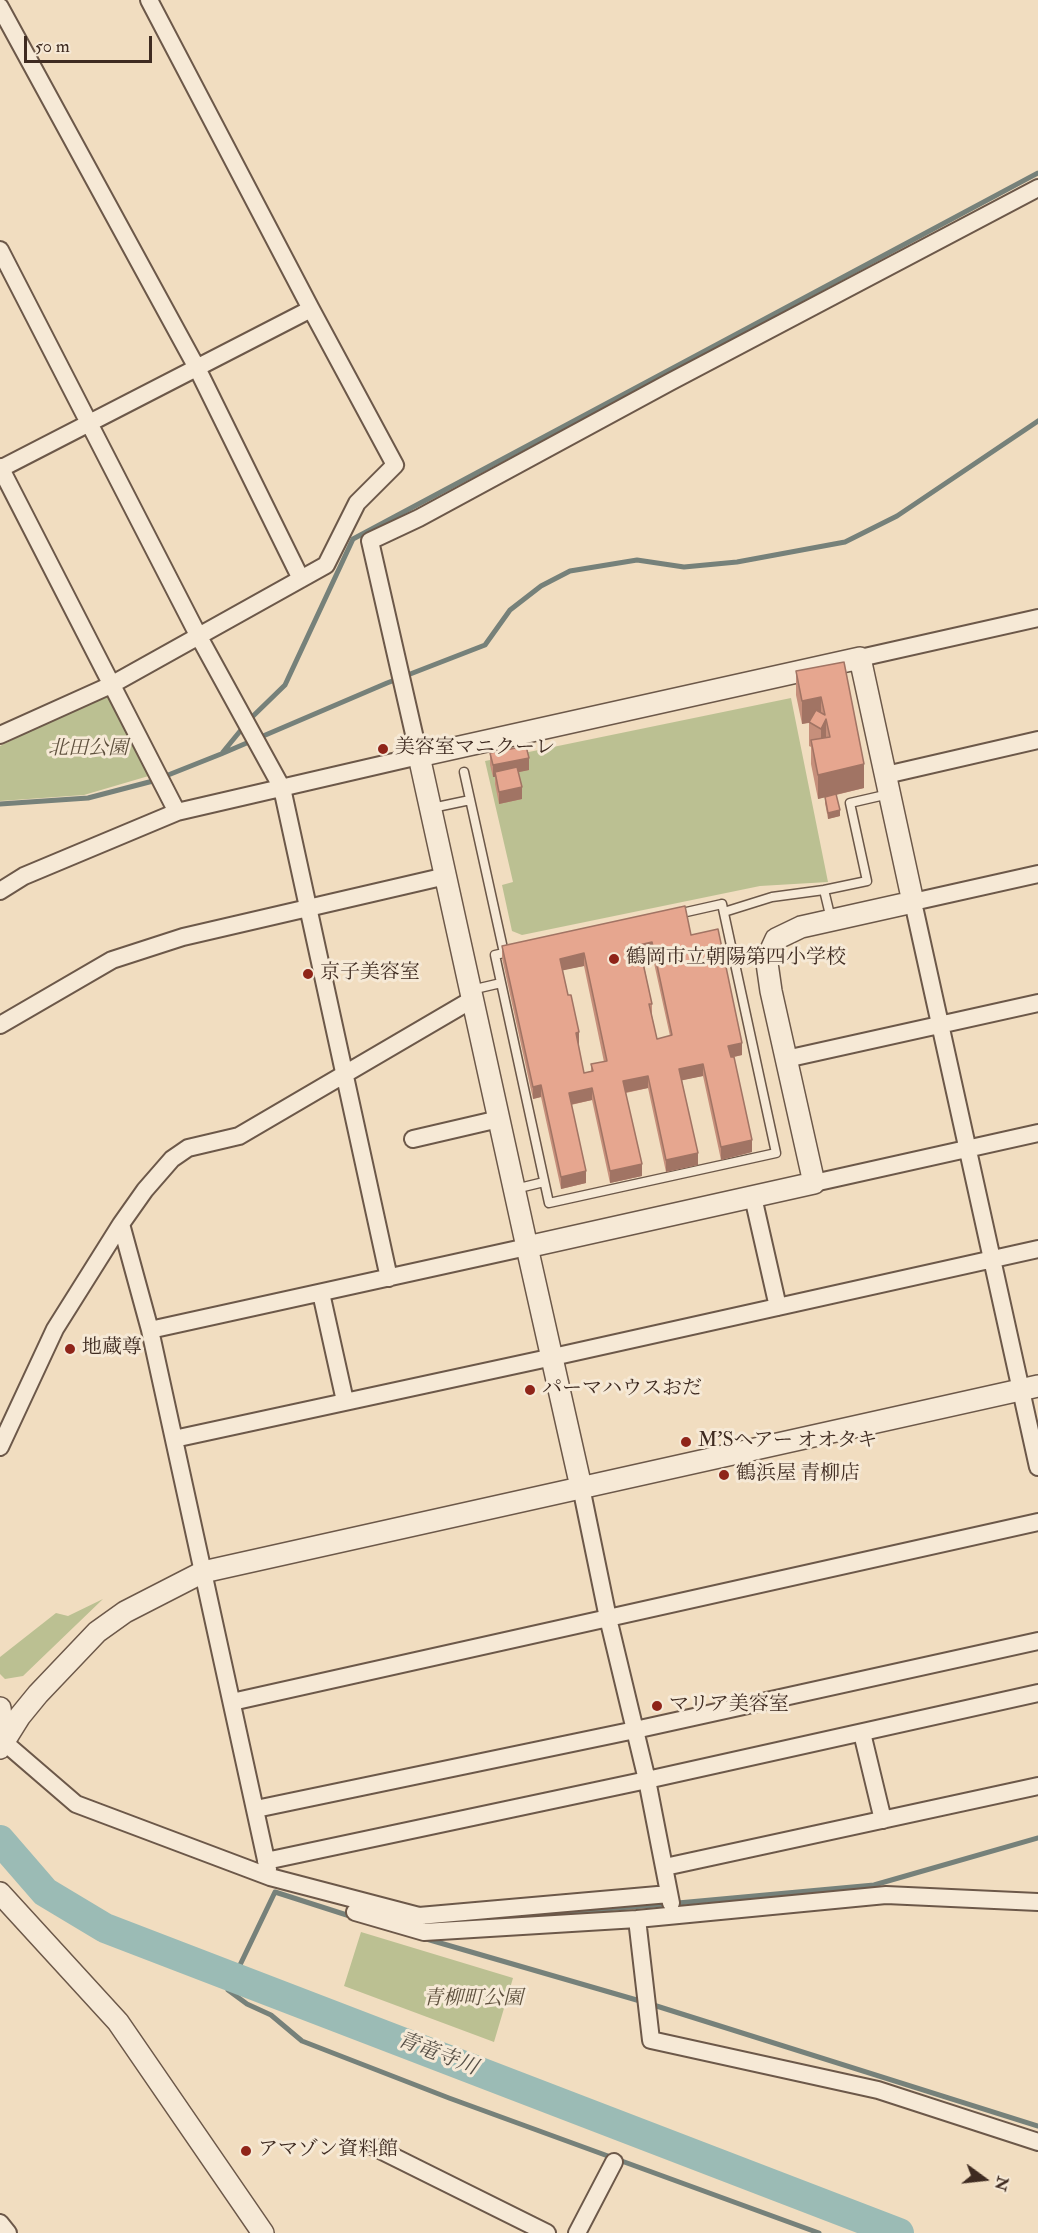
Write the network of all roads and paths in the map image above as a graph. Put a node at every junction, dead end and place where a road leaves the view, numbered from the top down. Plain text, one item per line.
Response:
1 (149, 0) edge
2 (0, 7) edge
3 (1038, 188) edge
4 (0, 250) edge
5 (311, 309) junction
6 (197, 368) junction
7 (90, 424) junction
8 (0, 468) edge
9 (301, 579) junction
10 (1038, 618) edge
11 (198, 635) junction
12 (861, 658) junction
13 (111, 684) junction
14 (0, 735) edge
15 (1038, 740) edge
16 (420, 756) junction
17 (464, 772) dead end
18 (888, 784) junction
19 (282, 788) junction
20 (470, 800) junction
21 (431, 808) junction
22 (177, 812) junction
23 (1038, 874) edge
24 (446, 876) junction
25 (825, 890) junction
26 (0, 891) edge
27 (913, 902) junction
28 (309, 908) junction
29 (724, 912) junction
30 (831, 920) junction
31 (504, 953) junction
32 (501, 983) junction
33 (472, 995) junction
34 (1038, 1003) edge
35 (0, 1024) edge
36 (940, 1025) junction
37 (786, 1059) junction
38 (344, 1076) junction
39 (499, 1119) junction
40 (1038, 1133) edge
41 (413, 1139) dead end
42 (969, 1149) junction
43 (544, 1182) junction
44 (814, 1183) junction
45 (515, 1189) junction
46 (753, 1197) junction
47 (121, 1224) junction
48 (527, 1247) junction
49 (1038, 1249) edge
50 (993, 1259) junction
51 (389, 1278) junction
52 (321, 1293) junction
53 (778, 1307) junction
54 (150, 1330) junction
55 (553, 1357) junction
56 (1030, 1387) edge
57 (345, 1401) junction
58 (174, 1439) junction
59 (0, 1447) edge
60 (1038, 1467) edge
61 (581, 1487) junction
62 (1038, 1522) edge
63 (203, 1572) junction
64 (608, 1618) junction
65 (1038, 1641) edge
66 (1038, 1694) edge
67 (232, 1702) junction
68 (0, 1708) edge
69 (635, 1730) junction
70 (862, 1733) junction
71 (2, 1745) edge
72 (647, 1780) junction
73 (1038, 1786) edge
74 (256, 1809) junction
75 (882, 1820) junction
76 (665, 1867) junction
77 (268, 1869) junction
78 (0, 1893) edge
79 (669, 1894) junction
80 (1038, 1902) edge
81 (355, 1912) dead end
82 (674, 1916) junction
83 (638, 1919) junction
84 (1038, 2142) edge
85 (374, 2147) dead end
86 (614, 2162) dead end
87 (262, 2233) edge
88 (548, 2233) edge
89 (578, 2233) edge

1 - 5 street
2 - 6 street
3 - 16 street
4 - 7 street
5 - 6 street
5 - 9 street
6 - 7 street
6 - 9 street
7 - 8 street
7 - 11 street
8 - 13 street
9 - 11 street
10 - 12 street
11 - 13 street
11 - 19 street
12 - 16 street
12 - 18 street
13 - 14 street
13 - 22 street
15 - 18 street
16 - 19 street
16 - 21 street
17 - 20 lane
18 - 25 lane
18 - 27 street
19 - 22 street
19 - 28 street
20 - 21 lane
20 - 31 lane
21 - 24 street
22 - 26 street
23 - 27 street
24 - 28 street
24 - 33 street
25 - 29 lane
25 - 30 lane
27 - 30 street
27 - 36 street
28 - 35 street
28 - 38 street
29 - 31 lane
29 - 43 lane
30 - 37 street
31 - 32 lane
32 - 33 lane
32 - 43 lane
33 - 38 street
33 - 39 street
34 - 36 street
36 - 37 street
36 - 42 street
37 - 44 street
38 - 47 street
38 - 51 street
39 - 41 street
39 - 45 street
40 - 42 street
42 - 44 street
42 - 50 street
43 - 45 lane
44 - 46 street
45 - 48 street
46 - 48 street
46 - 53 street
47 - 54 street
47 - 59 street
48 - 51 street
48 - 55 street
49 - 50 street
50 - 53 street
50 - 56 street
51 - 52 street
52 - 54 street
52 - 57 street
53 - 55 street
54 - 58 street
55 - 57 street
55 - 61 street
56 - 60 street
56 - 61 street
57 - 58 street
58 - 63 street
61 - 63 street
61 - 64 street
62 - 64 street
63 - 67 street
63 - 71 street
64 - 67 street
64 - 69 street
65 - 69 street
66 - 70 street
67 - 74 street
68 - 71 street
69 - 72 street
69 - 74 street
70 - 72 street
70 - 75 street
71 - 77 street
72 - 76 street
72 - 77 street
73 - 75 street
74 - 77 street
75 - 76 street
76 - 79 street
77 - 79 street
78 - 87 street
79 - 82 street
80 - 82 street
81 - 83 street
82 - 83 street
83 - 84 street
85 - 88 street
86 - 89 street

